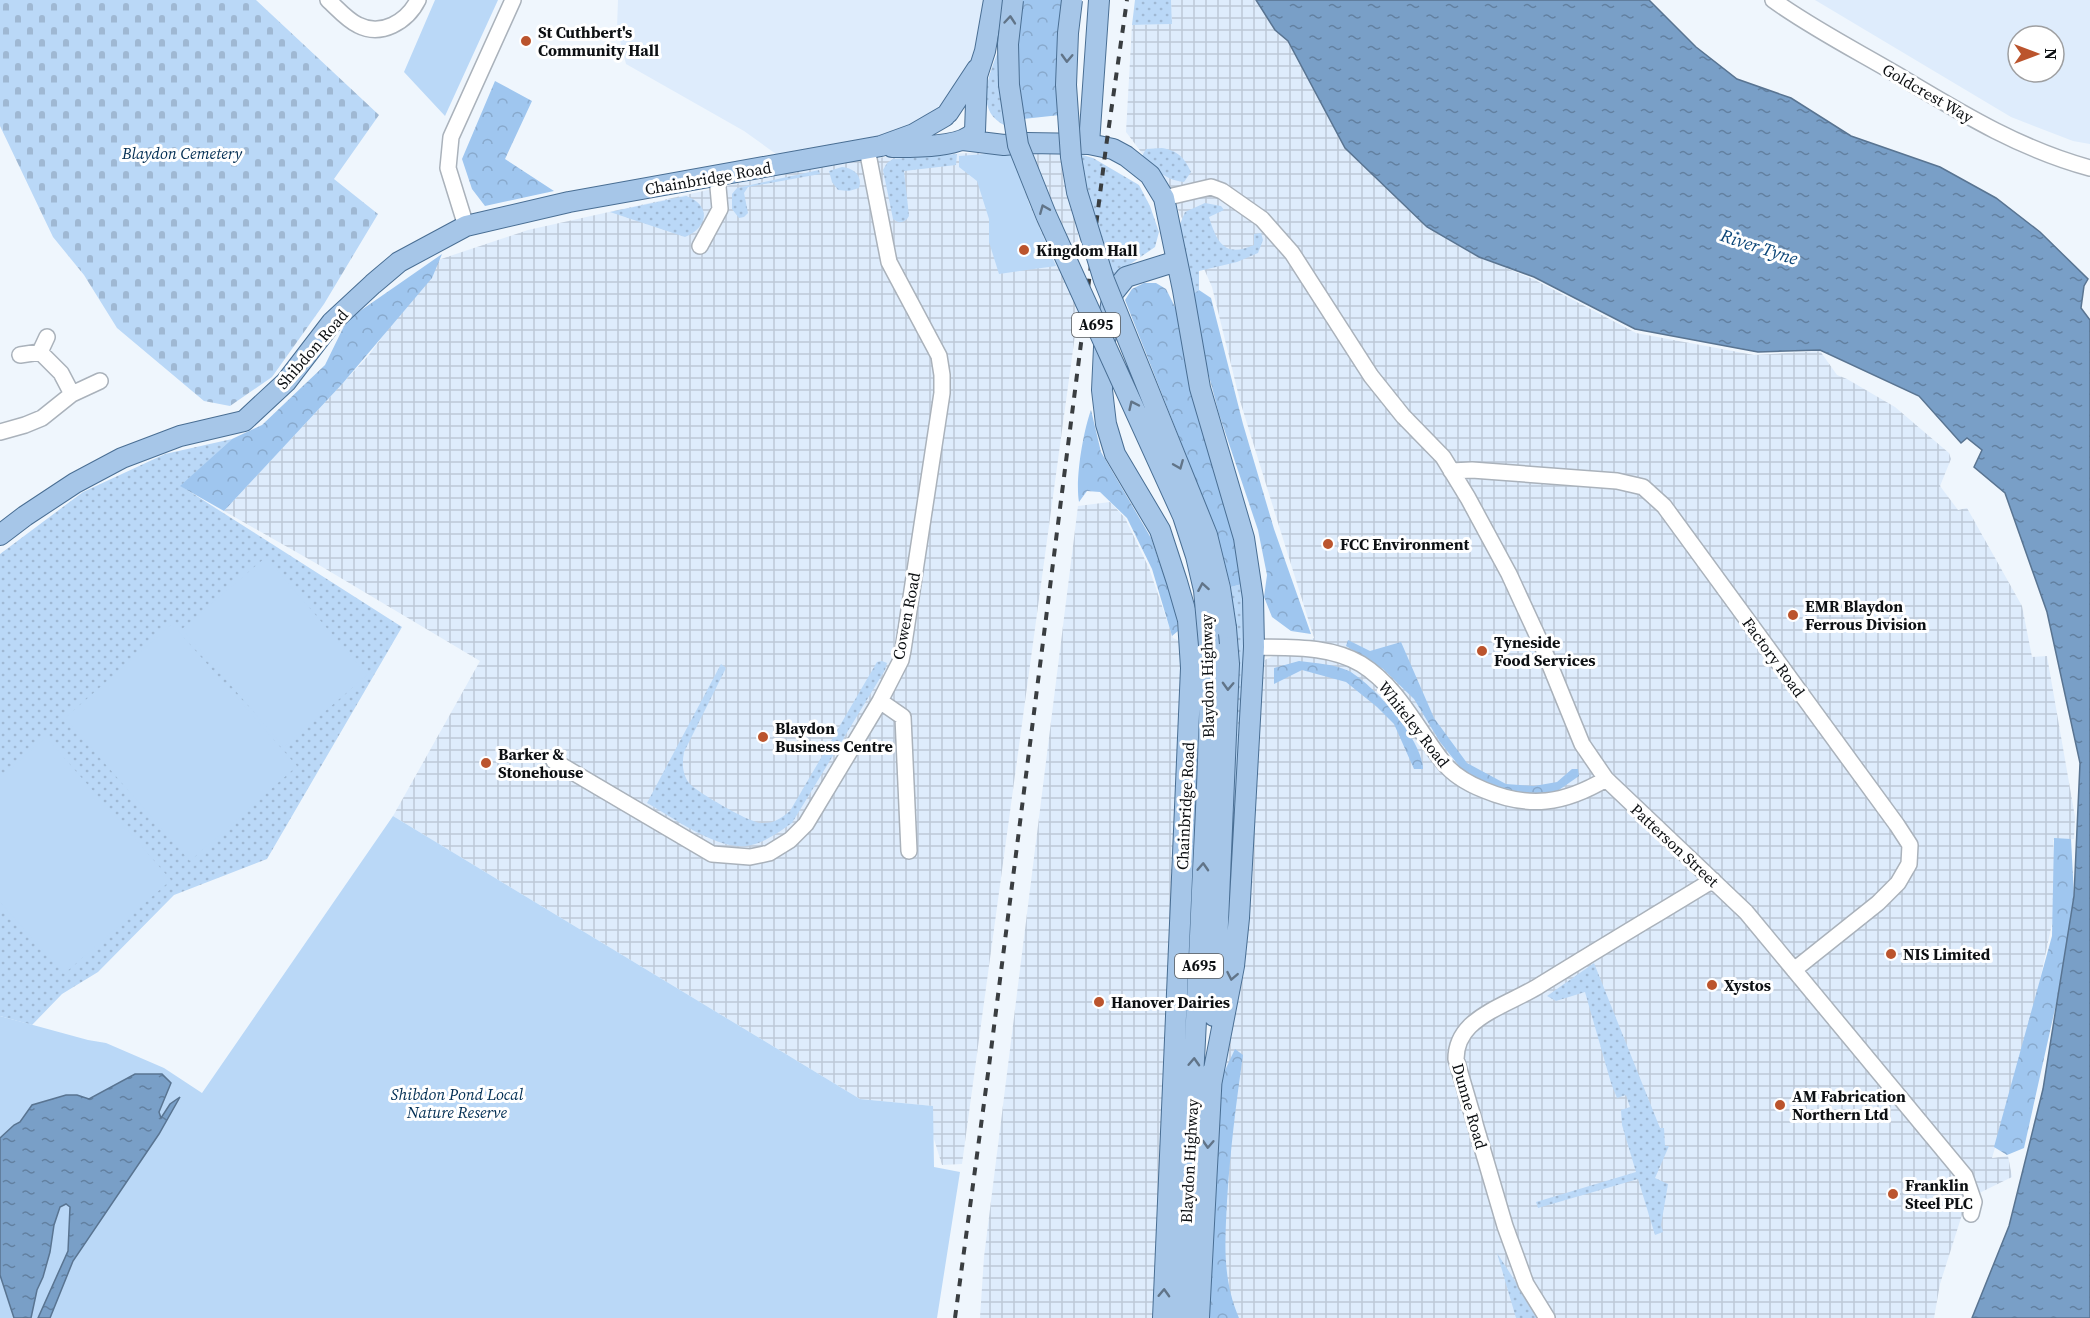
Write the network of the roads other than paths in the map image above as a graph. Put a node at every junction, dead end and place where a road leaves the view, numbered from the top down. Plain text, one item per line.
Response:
1 (328, 0) edge
2 (418, 0) edge
3 (513, 0) edge
4 (994, 0) edge
5 (1012, 0) edge
6 (1072, 0) edge
7 (1099, 0) edge
8 (1773, 0) edge
9 (980, 64) junction
10 (946, 115) junction
11 (976, 118) junction
12 (961, 140) junction
13 (1027, 143) junction
14 (1089, 144) junction
15 (874, 148) junction
16 (2090, 168) edge
17 (717, 176) junction
18 (1164, 198) junction
19 (466, 226) junction
20 (700, 246) dead end
21 (1177, 261) junction
22 (48, 337) dead end
23 (40, 352) junction
24 (20, 355) dead end
25 (100, 381) dead end
26 (72, 394) junction
27 (0, 432) edge
28 (1451, 471) junction
29 (0, 535) edge
30 (1254, 647) junction
31 (880, 701) junction
32 (554, 761) dead end
33 (1606, 779) junction
34 (909, 851) dead end
35 (1713, 880) junction
36 (1794, 970) junction
37 (1211, 1085) junction
38 (1971, 1214) dead end
39 (1163, 1318) edge
40 (1179, 1318) edge
41 (1199, 1318) edge
42 (1547, 1318) edge

1 - 2 street
3 - 19 street
4 - 9 main road
40 -> 5 main road, Blaydon Highway / A695, bridge
6 -> 37 main road, Blaydon Highway / A695, bridge
7 - 14 main road
8 - 16 street, Goldcrest Way
9 - 10 main road
9 - 11 main road
10 - 11 main road
10 - 12 main road
10 - 15 main road, Chainbridge Road
11 - 12 main road
11 - 13 main road
12 - 13 main road
12 - 15 main road
13 - 14 main road
14 - 18 main road
15 - 17 main road, Chainbridge Road
15 - 31 street, Cowen Road
17 - 19 main road, Chainbridge Road
17 - 20 street
18 - 21 main road
18 - 28 street, Patterson Street
19 - 29 main road, Shibdon Road
21 - 30 main road
39 -> 21 main road, Chainbridge Road
22 - 23 street
23 - 24 street
23 - 26 street
25 - 26 street
26 - 27 street
28 - 33 street, Patterson Street
28 - 36 street, Factory Road
30 - 33 street, Whiteley Road
30 -> 37 main road
31 - 32 street, Cowen Road
31 - 34 street
33 - 35 street, Patterson Street
35 - 36 street, Patterson Street
35 - 42 street, Dunne Road
36 - 38 street, Patterson Street
37 -> 41 main road, Blaydon Highway / A695

